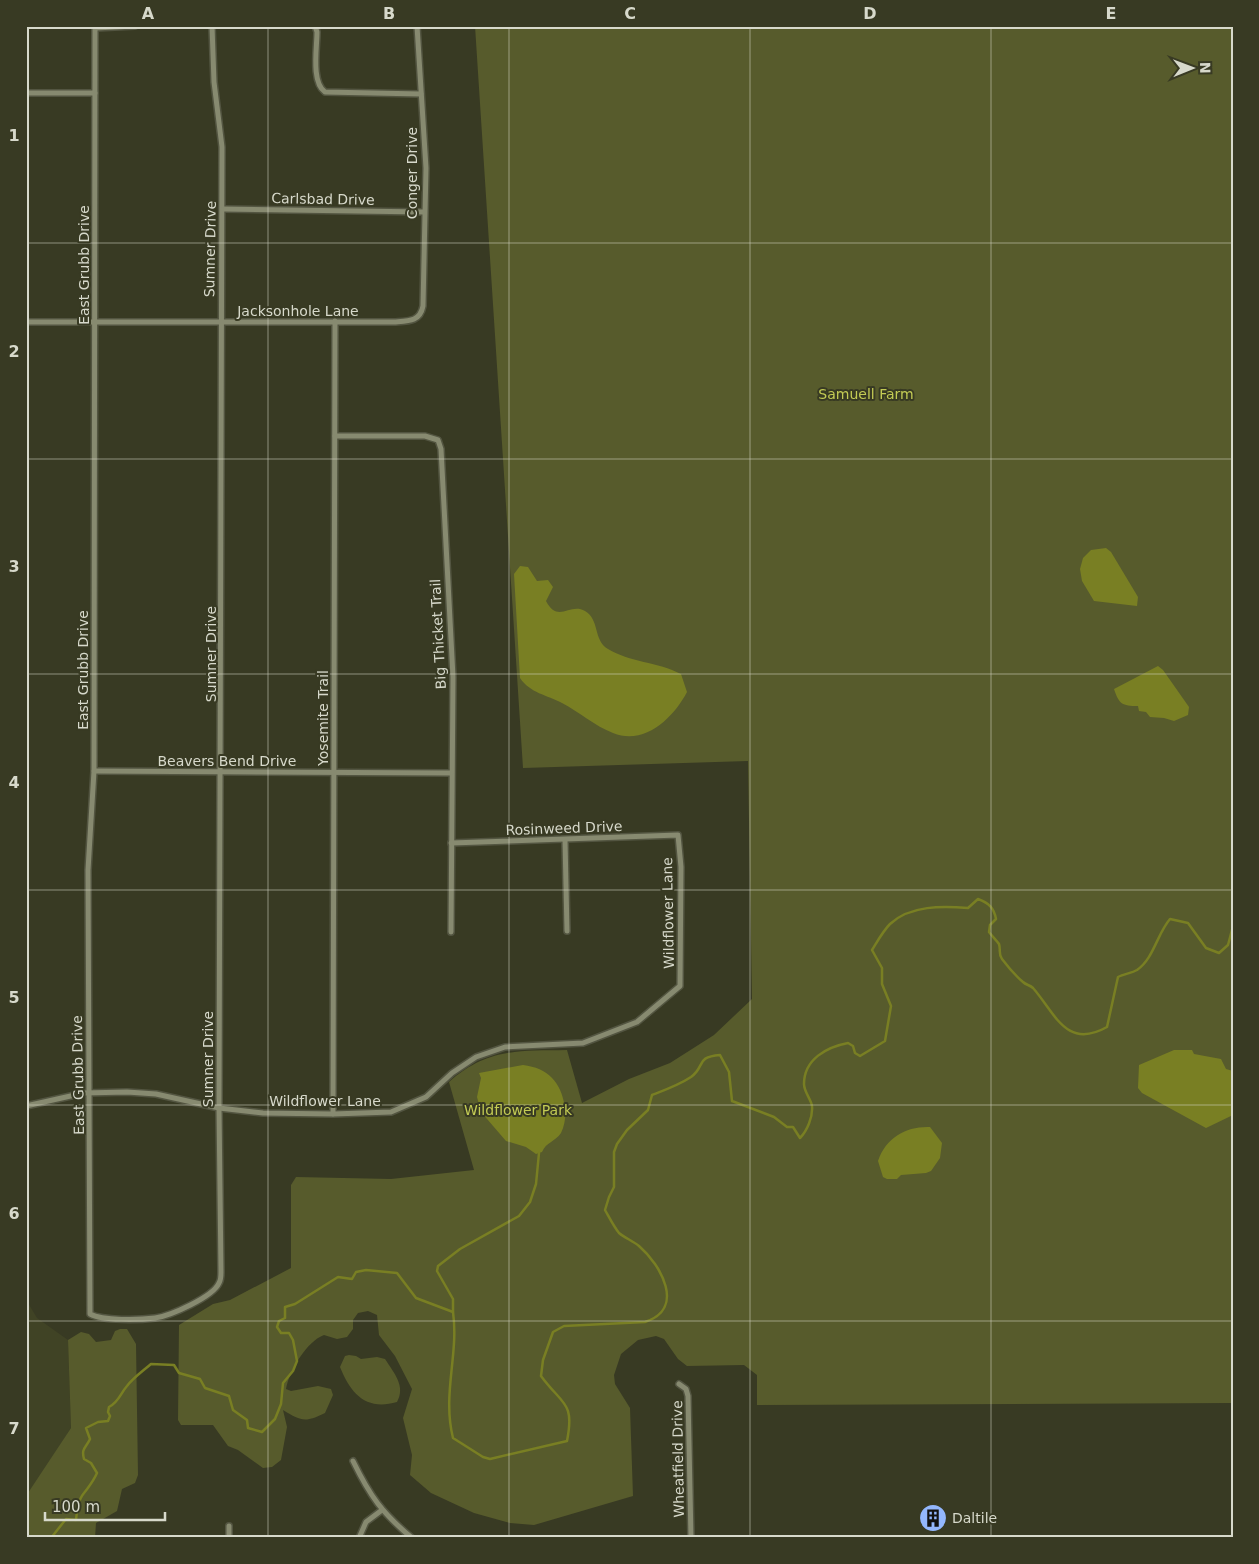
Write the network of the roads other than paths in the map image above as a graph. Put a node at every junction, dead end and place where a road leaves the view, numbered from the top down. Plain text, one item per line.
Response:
1 (134, 26) edge
2 (212, 26) edge
3 (315, 26) edge
4 (417, 26) edge
5 (95, 27) edge
6 (26, 93) edge
7 (95, 93) junction
8 (421, 94) junction
9 (223, 209) junction
10 (424, 212) junction
11 (418, 318) joint
12 (26, 322) edge
13 (96, 322) junction
14 (220, 322) junction
15 (334, 322) junction
16 (335, 436) junction
17 (94, 772) junction
18 (221, 772) junction
19 (334, 772) junction
20 (450, 773) junction
21 (678, 835) joint
22 (565, 840) junction
23 (451, 843) junction
24 (567, 931) dead end
25 (451, 932) dead end
26 (90, 1092) junction
27 (26, 1106) edge
28 (219, 1108) junction
29 (333, 1114) junction
30 (220, 1283) joint
31 (679, 1384) dead end
32 (353, 1461) dead end
33 (382, 1510) junction
34 (229, 1526) dead end
35 (229, 1538) edge
36 (359, 1538) edge
37 (412, 1538) edge
38 (691, 1538) edge

1 - 5 street
2 - 9 street, Sumner Drive
3 - 8 street
4 - 8 street, Conger Drive
5 - 7 street, East Grubb Drive
6 - 7 street
7 - 13 street, East Grubb Drive
8 - 10 street, Conger Drive
9 - 10 street, Carlsbad Drive
9 - 14 street, Sumner Drive
10 - 11 street, Conger Drive
11 - 15 street, Jacksonhole Lane
12 - 13 street, Jacksonhole Lane
13 - 14 street, Jacksonhole Lane
13 - 17 street, East Grubb Drive
14 - 15 street, Jacksonhole Lane
14 - 18 street, Sumner Drive
15 - 16 street, Yosemite Trail
16 - 19 street, Yosemite Trail
16 - 20 street, Big Thicket Trail
17 - 18 street, Beavers Bend Drive
17 - 26 street, East Grubb Drive
18 - 19 street, Beavers Bend Drive
18 - 28 street, Sumner Drive
19 - 20 street, Beavers Bend Drive
19 - 29 street, Yosemite Trail
20 - 23 street, Big Thicket Trail
21 - 22 street, Rosinweed Drive
21 - 29 street, Wildflower Lane
22 - 23 street, Rosinweed Drive
22 - 24 street
23 - 25 street, Big Thicket Trail
26 - 27 street, Wildflower Lane
26 - 28 street, Wildflower Lane
26 - 30 street, East Grubb Drive
28 - 29 street, Wildflower Lane
28 - 30 street, Sumner Drive
31 - 38 street, Wheatfield Drive
32 - 33 street
33 - 36 street
33 - 37 street
34 - 35 street

